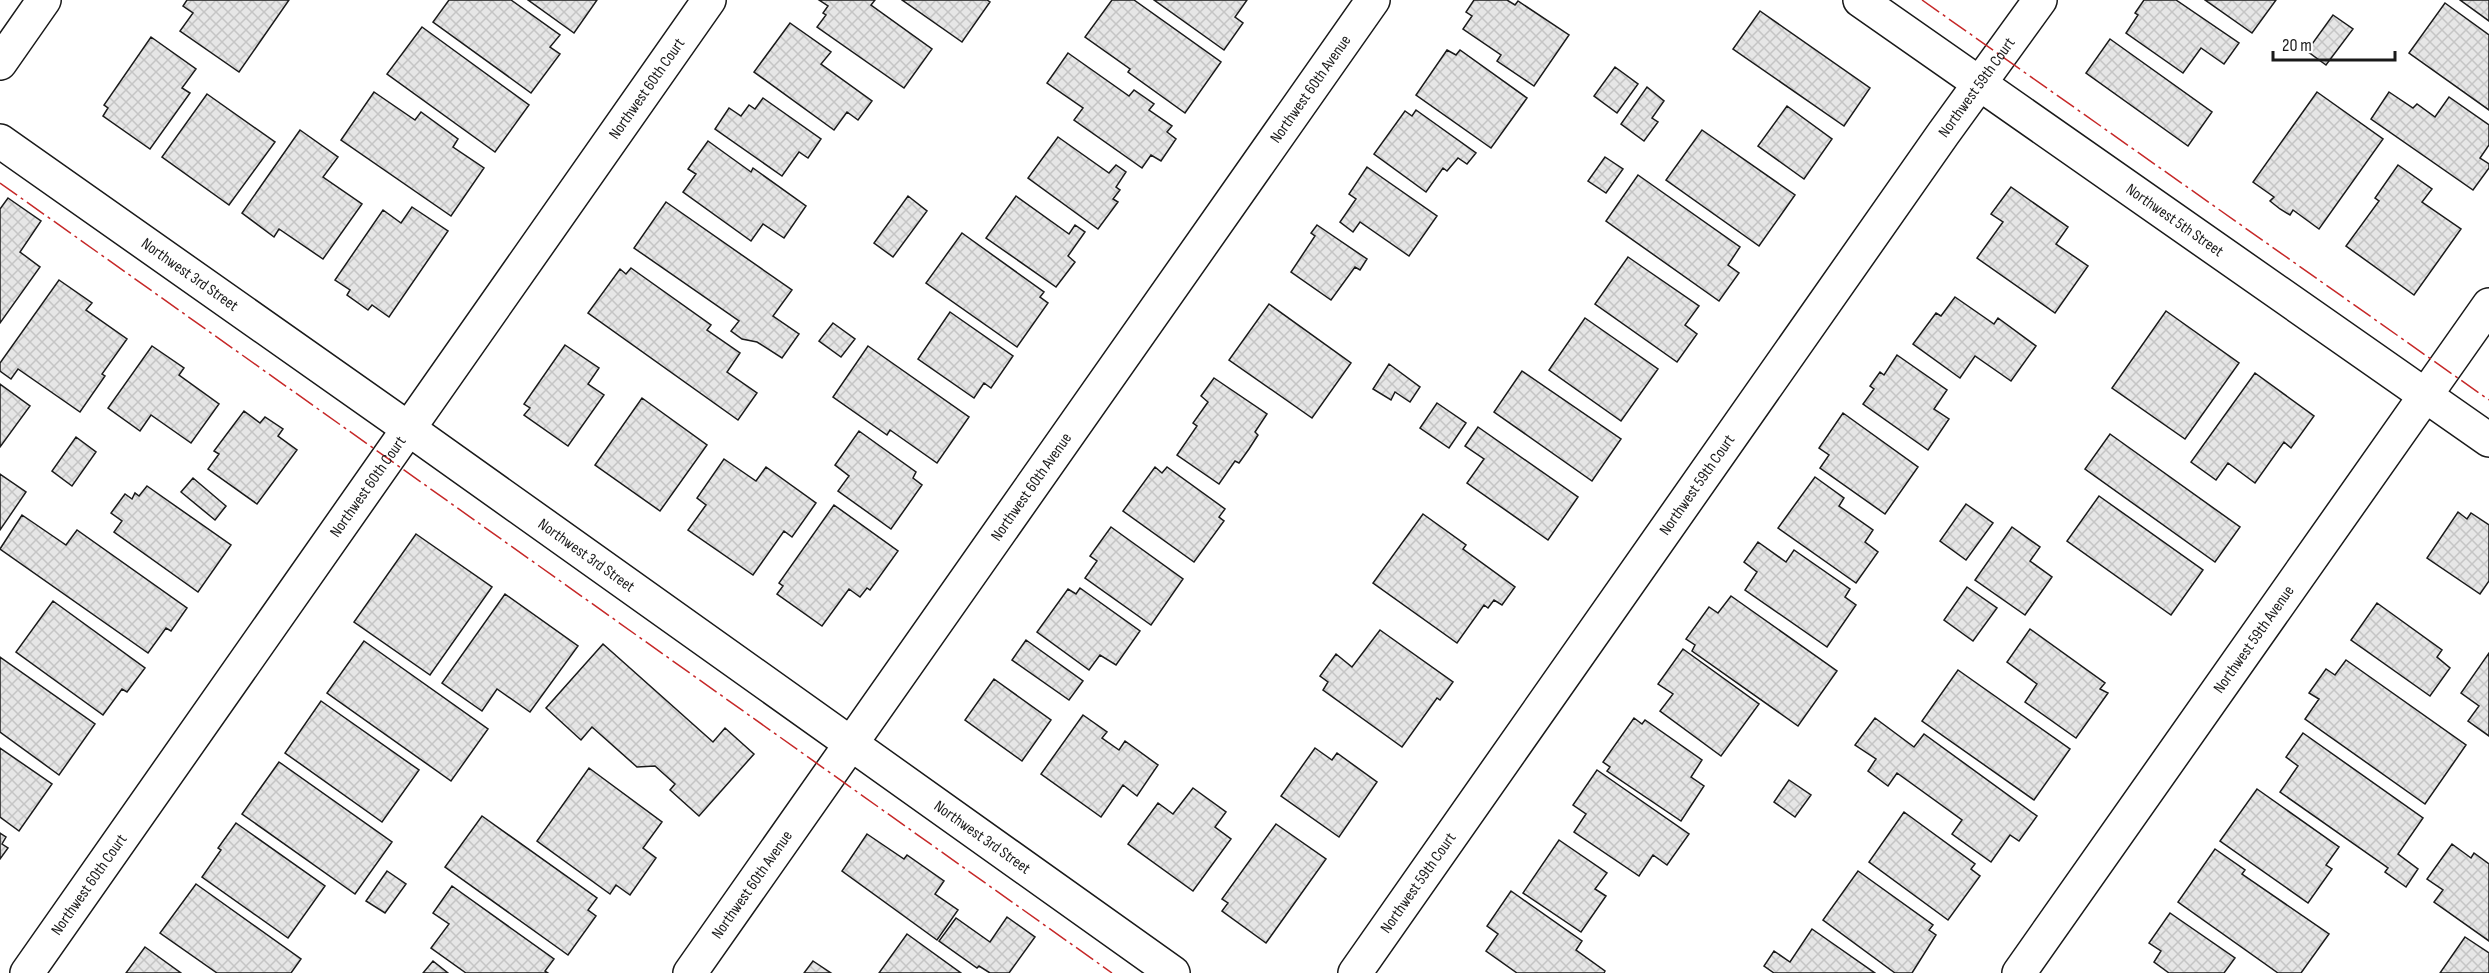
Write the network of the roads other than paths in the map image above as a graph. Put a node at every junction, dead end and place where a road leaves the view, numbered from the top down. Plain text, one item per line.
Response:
1 (44, 0) edge
2 (709, 0) edge
3 (1372, 0) edge
4 (1860, 0) edge
5 (2040, 0) edge
6 (0, 63) edge
7 (1980, 83) junction
8 (0, 141) edge
9 (2489, 305) edge
10 (2425, 395) junction
11 (410, 429) junction
12 (2489, 440) edge
13 (850, 744) junction
14 (27, 973) edge
15 (690, 973) edge
16 (1173, 973) edge
17 (1355, 973) edge
18 (2019, 973) edge

1 - 6 street
2 - 11 street, Northwest 60th Court
3 - 13 street, Northwest 60th Avenue
4 - 7 street, Northwest 5th Street
5 - 7 street, Northwest 59th Court
7 - 10 street, Northwest 5th Street
7 - 17 street, Northwest 59th Court
8 - 11 street, Northwest 3rd Street
9 - 10 street, Northwest 59th Avenue
10 - 12 street, Northwest 5th Street
10 - 18 street, Northwest 59th Avenue
11 - 13 street, Northwest 3rd Street
11 - 14 street, Northwest 60th Court
13 - 15 street, Northwest 60th Avenue
13 - 16 street, Northwest 3rd Street

